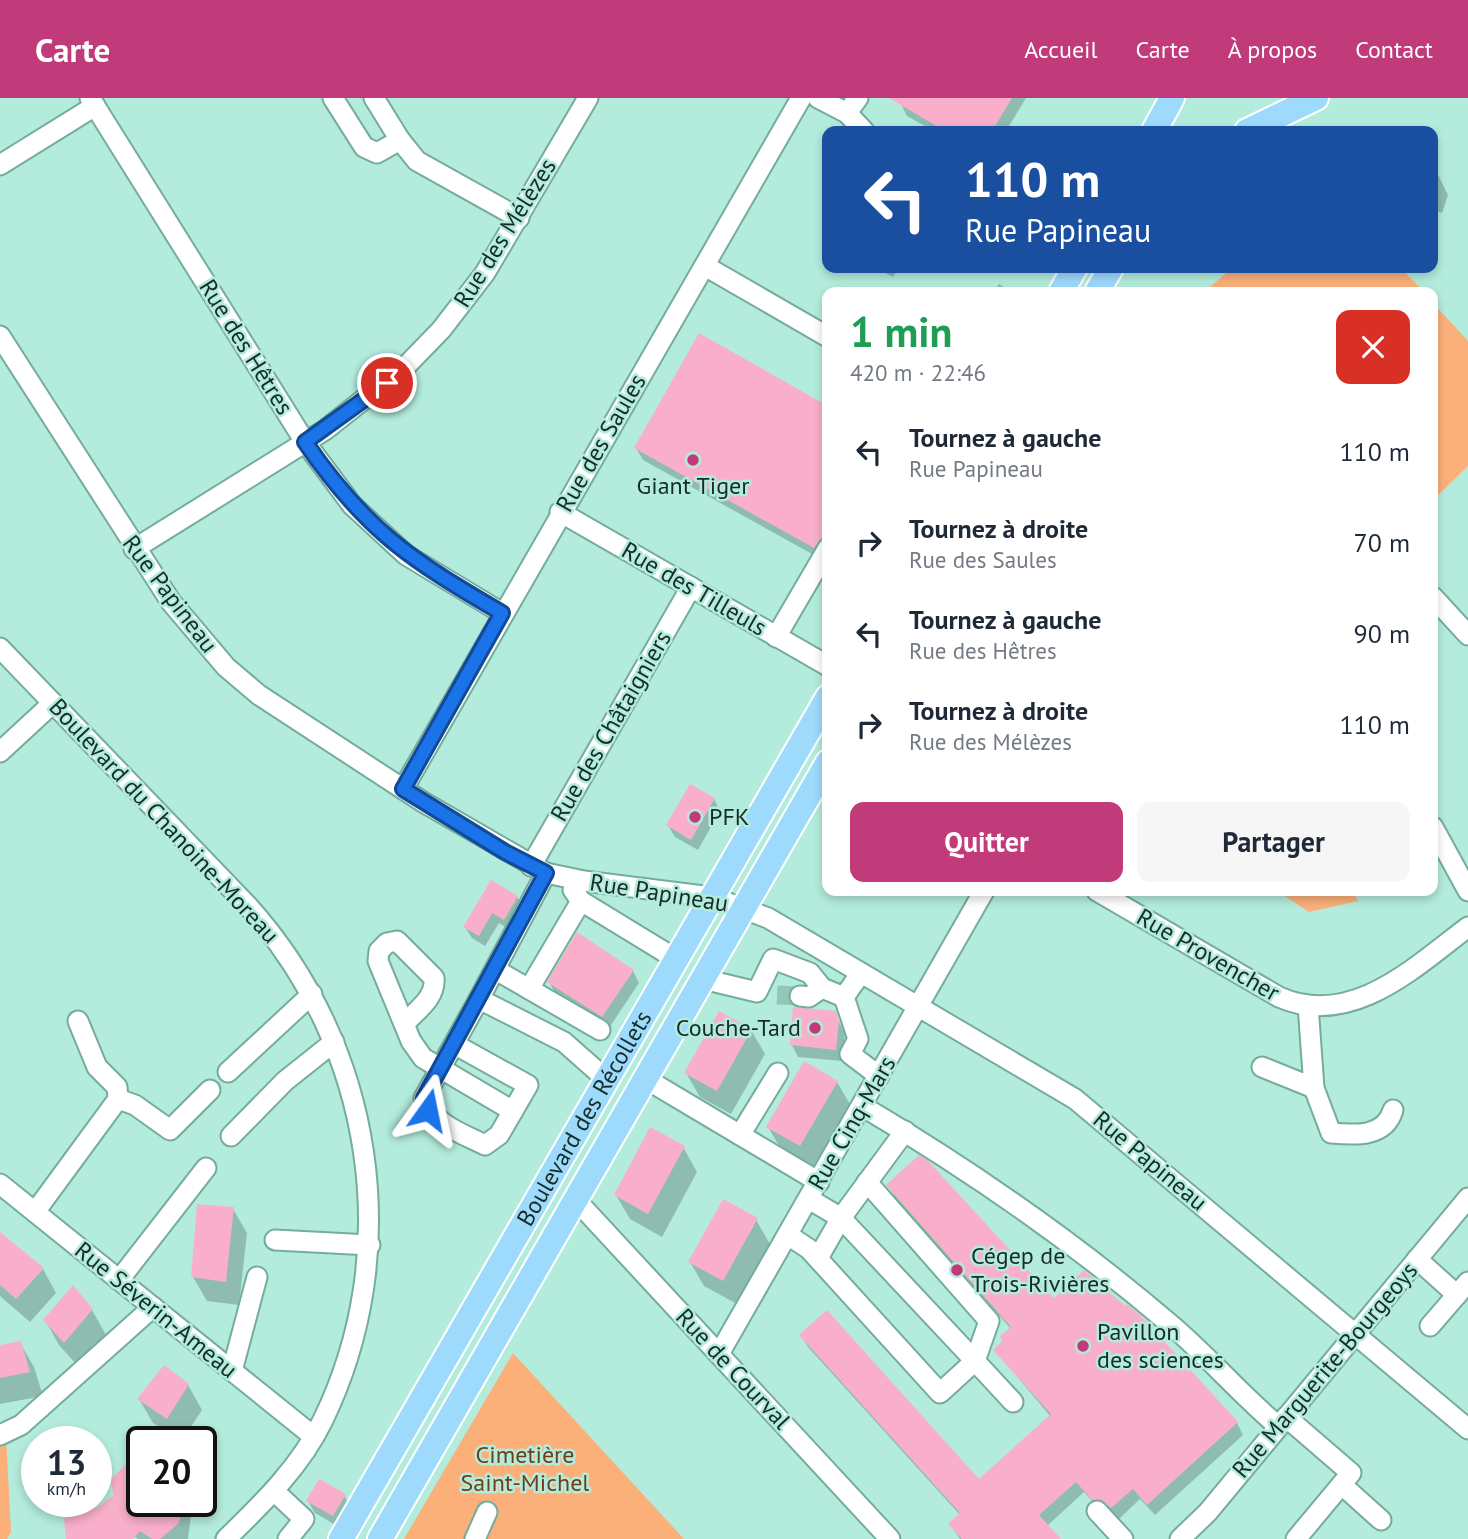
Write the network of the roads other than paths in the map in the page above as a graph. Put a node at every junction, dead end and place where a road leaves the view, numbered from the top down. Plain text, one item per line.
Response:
1 (333, 98) edge
2 (374, 98) edge
3 (588, 98) edge
4 (801, 98) edge
5 (818, 98) edge
6 (1171, 98) edge
7 (1288, 98) edge
8 (1313, 98) edge
9 (92, 102) edge
10 (852, 106) edge
11 (862, 126) edge
12 (1157, 126) edge
13 (1257, 126) edge
14 (400, 140) junction
15 (0, 165) edge
16 (519, 218) junction
17 (705, 266) junction
18 (822, 334) edge
19 (0, 336) edge
20 (305, 442) junction
21 (561, 512) junction
22 (134, 549) junction
23 (822, 558) edge
24 (691, 587) junction
25 (1438, 602) edge
26 (502, 613) junction
27 (1468, 635) edge
28 (776, 637) junction
29 (0, 648) edge
30 (822, 663) edge
31 (53, 703) junction
32 (822, 706) edge
33 (0, 752) edge
34 (822, 772) edge
35 (403, 789) junction
36 (1438, 836) edge
37 (547, 872) junction
38 (1468, 891) edge
39 (981, 896) edge
40 (1106, 896) edge
41 (712, 897) junction
42 (581, 901) junction
43 (744, 907) junction
44 (1468, 927) edge
45 (802, 938) junction
46 (677, 959) junction
47 (789, 965) junction
48 (496, 970) junction
49 (861, 972) junction
50 (703, 979) junction
51 (822, 988) junction
52 (529, 989) junction
53 (312, 994) junction
54 (800, 996) tunnel mouth
55 (844, 997) junction
56 (479, 999) junction
57 (1308, 1005) junction
58 (918, 1006) junction
59 (78, 1020) dead end
60 (404, 1024) dead end
61 (600, 1030) dead end
62 (334, 1042) junction
63 (454, 1044) junction
64 (1262, 1067) dead end
65 (440, 1069) junction
66 (228, 1072) dead end
67 (778, 1073) dead end
68 (879, 1076) junction
69 (646, 1079) junction
70 (607, 1080) junction
71 (1314, 1088) junction
72 (210, 1090) dead end
73 (118, 1099) junction
74 (862, 1106) junction
75 (513, 1111) junction
76 (1393, 1111) dead end
77 (905, 1131) junction
78 (740, 1135) junction
79 (231, 1136) dead end
80 (206, 1168) dead end
81 (867, 1182) junction
82 (0, 1184) edge
83 (814, 1190) junction
84 (1468, 1198) edge
85 (576, 1200) junction
86 (35, 1212) junction
87 (841, 1218) junction
88 (788, 1235) junction
89 (275, 1240) dead end
90 (370, 1245) junction
91 (818, 1258) junction
92 (1417, 1259) junction
93 (257, 1278) dead end
94 (119, 1280) junction
95 (1462, 1288) edge
96 (153, 1307) junction
97 (1430, 1326) dead end
98 (1354, 1333) junction
99 (719, 1354) junction
100 (975, 1360) junction
101 (232, 1371) junction
102 (1013, 1402) dead end
103 (1282, 1422) junction
104 (1468, 1429) edge
105 (0, 1435) edge
106 (313, 1436) junction
107 (1342, 1485) junction
108 (274, 1491) junction
109 (1097, 1511) dead end
110 (486, 1512) dead end
111 (1381, 1520) dead end
112 (226, 1539) edge
113 (288, 1539) edge
114 (341, 1539) edge
115 (380, 1539) edge
116 (475, 1539) edge
117 (890, 1539) edge
118 (1123, 1539) edge
119 (1180, 1539) edge
120 (1296, 1539) edge

1 - 14 street
2 - 14 street
3 - 16 street, Rue des Mélèzes
4 - 17 street, Rue des Saules
5 - 10 street
6 - 12 main road
7 - 8 main road
8 - 13 main road
9 - 15 street
9 - 20 street, Rue des Hêtres
10 - 11 street
14 - 16 street
16 - 20 street, Rue des Mélèzes
17 - 18 street
17 - 21 street, Rue des Saules
19 - 22 street, Rue Papineau
20 - 22 street, Rue des Mélèzes
20 - 26 street, Rue des Hêtres
21 - 24 street, Rue des Tilleuls
21 - 26 street, Rue des Saules
22 - 35 street, Rue Papineau
23 - 28 street
24 - 28 street, Rue des Tilleuls
24 - 37 street, Rue des Châtaigniers
25 - 27 street
26 - 35 street, Rue des Saules
28 - 30 street, Rue des Tilleuls
29 - 31 street, Boulevard du Chanoine-Moreau
31 - 33 street
31 - 53 street, Boulevard du Chanoine-Moreau
32 - 41 main road, Boulevard des Récollets
34 - 43 main road, Boulevard des Récollets
35 - 37 street, Rue Papineau
36 - 38 street
37 - 41 street, Rue Papineau
37 - 42 street
37 - 48 street, Rue des Châtaigniers
39 - 58 street, Rue Cinq-Mars
40 - 57 street, Rue Provencher
41 - 43 street, Rue Papineau
41 - 46 main road, Boulevard des Récollets
42 - 46 street
42 - 52 street
43 - 45 street, Rue Papineau
43 - 50 main road, Boulevard des Récollets
44 - 57 street, Rue Provencher
45 - 47 street
45 - 49 street, Rue Papineau
46 - 70 main road, Boulevard des Récollets
47 - 50 street
47 - 51 street
48 - 52 street
48 - 56 street, Rue des Châtaigniers
49 - 55 street
49 - 58 street, Rue Papineau
50 - 69 main road, Boulevard des Récollets
51 - 54 street
51 - 55 street
52 - 61 street
53 - 62 street, Boulevard du Chanoine-Moreau
53 - 66 street
55 - 68 street
56 - 63 street, Rue des Châtaigniers
56 - 70 street
57 - 71 street
58 - 68 street, Rue Cinq-Mars
58 - 98 street, Rue Papineau
59 - 73 street
60 - 65 street
62 - 79 street
62 - 90 street, Boulevard du Chanoine-Moreau
63 - 65 street, Rue des Châtaigniers
63 - 75 street
64 - 71 street
65 - 75 street
65 - 75 street, Rue des Châtaigniers
67 - 78 street
68 - 74 street, Rue Cinq-Mars
69 - 78 street
69 - 85 main road, Boulevard des Récollets
70 - 114 main road, Boulevard des Récollets
71 - 76 street
72 - 73 street
73 - 86 street
74 - 77 street
74 - 83 street, Rue Cinq-Mars
77 - 81 street
77 - 103 street
78 - 83 street
80 - 94 street
81 - 87 street
81 - 100 street
82 - 86 street, Rue Séverin-Ameau
83 - 87 street
83 - 88 street, Rue Cinq-Mars
84 - 92 street, Rue Marguerite-Bourgeoys
85 - 99 street, Rue de Courval
85 - 115 main road, Boulevard des Récollets
86 - 94 street, Rue Séverin-Ameau
87 - 91 street
87 - 100 street
88 - 91 street
88 - 99 street, Rue Cinq-Mars
89 - 90 street
90 - 106 street, Boulevard du Chanoine-Moreau
91 - 100 street
92 - 95 street
92 - 98 street, Rue Marguerite-Bourgeoys
93 - 101 street
94 - 96 street, Rue Séverin-Ameau
95 - 97 street
96 - 101 street, Rue Séverin-Ameau
96 - 105 street
98 - 103 street, Rue Marguerite-Bourgeoys
98 - 104 street, Rue Papineau
99 - 117 street, Rue de Courval
100 - 102 street
101 - 106 street, Rue Séverin-Ameau
103 - 107 street
103 - 119 street, Rue Marguerite-Bourgeoys
106 - 108 street, Boulevard du Chanoine-Moreau
107 - 111 street
107 - 120 street
108 - 112 street, Boulevard du Chanoine-Moreau
108 - 113 street
109 - 118 street
110 - 116 street

